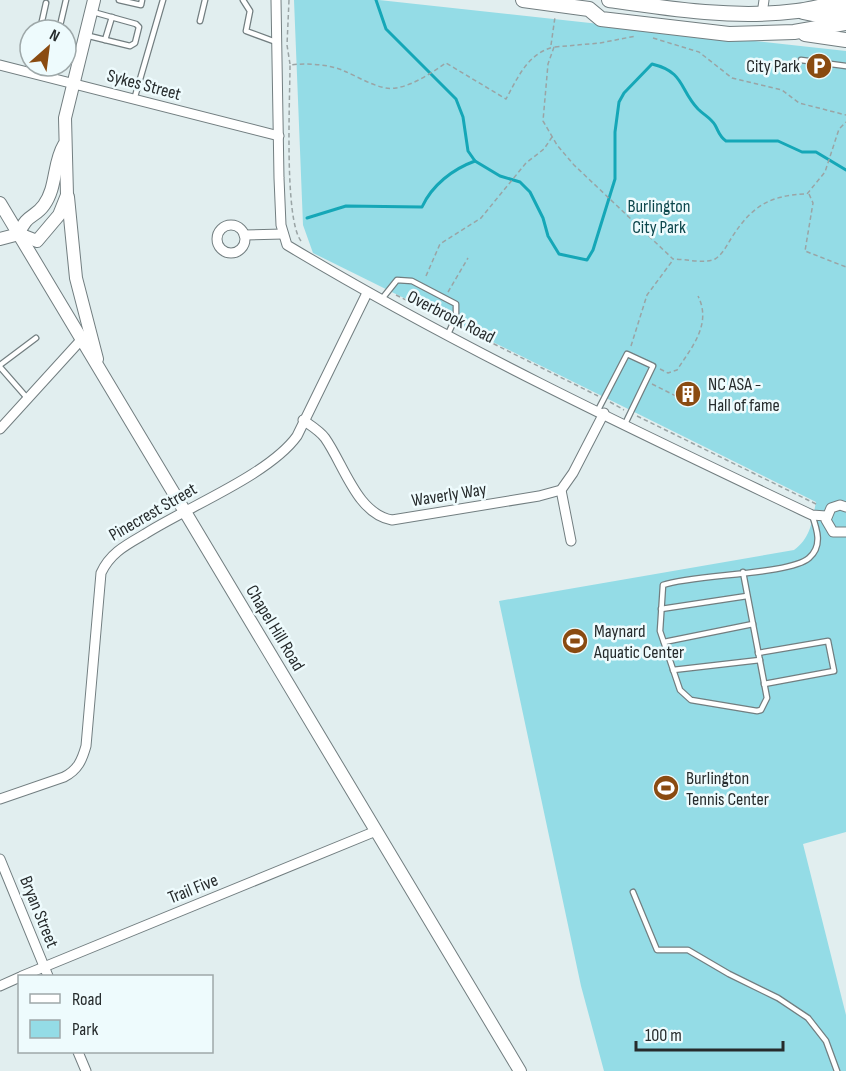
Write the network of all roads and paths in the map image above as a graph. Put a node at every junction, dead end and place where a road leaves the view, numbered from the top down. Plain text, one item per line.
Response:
1 (66, 0) edge
2 (119, 0) edge
3 (142, 0) edge
4 (164, 0) edge
5 (205, 0) edge
6 (243, 0) edge
7 (276, 0) edge
8 (289, 0) edge
9 (523, 0) edge
10 (601, 0) edge
11 (609, 0) edge
12 (846, 1) edge
13 (46, 3) dead end
14 (556, 4) junction
15 (583, 5) edge
16 (93, 6) edge
17 (763, 7) edge
18 (846, 10) edge
19 (798, 11) junction
20 (112, 17) junction
21 (43, 18) edge
22 (62, 18) edge
23 (200, 21) dead end
24 (846, 23) edge
25 (794, 32) junction
26 (85, 35) junction
27 (643, 36) dead end
28 (649, 37) dead end
29 (105, 40) junction
30 (846, 40) edge
31 (276, 42) junction
32 (553, 47) junction
33 (801, 60) dead end
34 (0, 65) edge
35 (290, 65) junction
36 (846, 66) edge
37 (18, 68) edge
38 (47, 78) edge
39 (72, 83) junction
40 (134, 100) junction
41 (846, 115) edge
42 (846, 122) edge
43 (279, 136) junction
44 (552, 136) junction
45 (64, 145) junction
46 (808, 193) junction
47 (68, 195) junction
48 (0, 202) edge
49 (19, 234) junction
50 (283, 234) junction
51 (244, 235) dead end
52 (0, 239) edge
53 (305, 245) dead end
54 (468, 258) dead end
55 (674, 259) junction
56 (846, 267) edge
57 (426, 276) dead end
58 (388, 291) junction
59 (367, 293) junction
60 (698, 296) dead end
61 (446, 298) junction
62 (381, 300) junction
63 (453, 324) junction
64 (448, 334) junction
65 (36, 338) dead end
66 (81, 340) junction
67 (629, 350) dead end
68 (0, 366) edge
69 (653, 366) junction
70 (100, 372) junction
71 (645, 381) junction
72 (676, 396) dead end
73 (28, 399) junction
74 (604, 399) junction
75 (601, 412) junction
76 (630, 412) junction
77 (303, 420) junction
78 (625, 424) junction
79 (0, 429) edge
80 (561, 490) junction
81 (846, 507) edge
82 (184, 511) junction
83 (825, 511) junction
84 (812, 515) junction
85 (846, 532) edge
86 (571, 541) dead end
87 (743, 572) junction
88 (747, 596) junction
89 (661, 609) junction
90 (753, 624) junction
91 (664, 642) junction
92 (758, 653) junction
93 (760, 660) junction
94 (673, 670) junction
95 (764, 684) junction
96 (0, 799) edge
97 (376, 831) junction
98 (0, 859) edge
99 (633, 892) dead end
100 (44, 966) junction
101 (25, 975) edge
102 (48, 975) edge
103 (18, 978) edge
104 (0, 986) edge
105 (78, 1053) edge
106 (87, 1071) edge
107 (520, 1071) edge
108 (837, 1071) edge

1 - 22 lane
2 - 3 lane
4 - 40 lane
5 - 23 lane
6 - 31 lane
7 - 31 street
8 - 35 path
9 - 14 main road
10 - 15 main road
11 - 17 main road
12 - 19 main road
13 - 21 lane
14 - 15 main road
14 - 32 path
15 - 25 main road
16 - 20 lane
16 - 26 main road
17 - 19 main road
18 - 19 main road
20 - 29 lane
20 - 29 lane
24 - 25 main road
25 - 30 main road
26 - 29 lane
26 - 39 main road
27 - 32 path
28 - 41 path
31 - 43 street
32 - 35 path
32 - 44 path
33 - 36 lane
34 - 37 street, Sykes Street
35 - 53 path
38 - 39 street, Sykes Street
39 - 40 street, Sykes Street
39 - 45 main road
40 - 43 street, Sykes Street
42 - 46 path
43 - 50 street
44 - 55 path
44 - 57 path
45 - 47 main road
45 - 49 main road
46 - 55 path
46 - 56 path
47 - 49 main road
47 - 70 main road
48 - 49 main road, Chapel Hill Road
49 - 52 main road
49 - 66 main road, Chapel Hill Road
50 - 51 street
50 - 59 street, Overbrook Road
54 - 61 path
55 - 67 path
58 - 61 lane
58 - 62 lane
58 - 63 path
59 - 62 street, Overbrook Road
59 - 77 street, Pinecrest Street
60 - 69 path
61 - 63 lane
62 - 64 street, Overbrook Road
63 - 64 lane
63 - 74 path
64 - 75 street, Overbrook Road
65 - 68 lane
66 - 70 main road, Chapel Hill Road
66 - 73 street
68 - 73 lane
69 - 71 lane
69 - 74 lane
70 - 82 main road, Chapel Hill Road
71 - 72 path
71 - 76 lane
73 - 79 street
74 - 75 lane
74 - 76 path
75 - 78 street, Overbrook Road
75 - 80 street
76 - 78 lane
76 - 83 path
77 - 80 street, Waverly Way
77 - 82 street, Pinecrest Street
78 - 84 street, Overbrook Road
80 - 86 street
81 - 83 street, Overbrook Road
82 - 96 street, Pinecrest Street
82 - 97 main road, Chapel Hill Road
83 - 84 street, Overbrook Road
83 - 85 street
84 - 87 lane
87 - 88 lane
87 - 89 lane
88 - 89 lane
88 - 90 lane
89 - 91 lane
90 - 91 lane
90 - 92 lane
91 - 94 lane
92 - 93 lane
92 - 95 lane
93 - 94 lane
93 - 95 lane
94 - 95 lane
97 - 100 street, Trail Five
97 - 107 main road, Chapel Hill Road
98 - 100 street, Bryan Street
99 - 108 lane
100 - 101 street, Trail Five
100 - 102 street, Bryan Street
103 - 104 street, Trail Five
105 - 106 street

